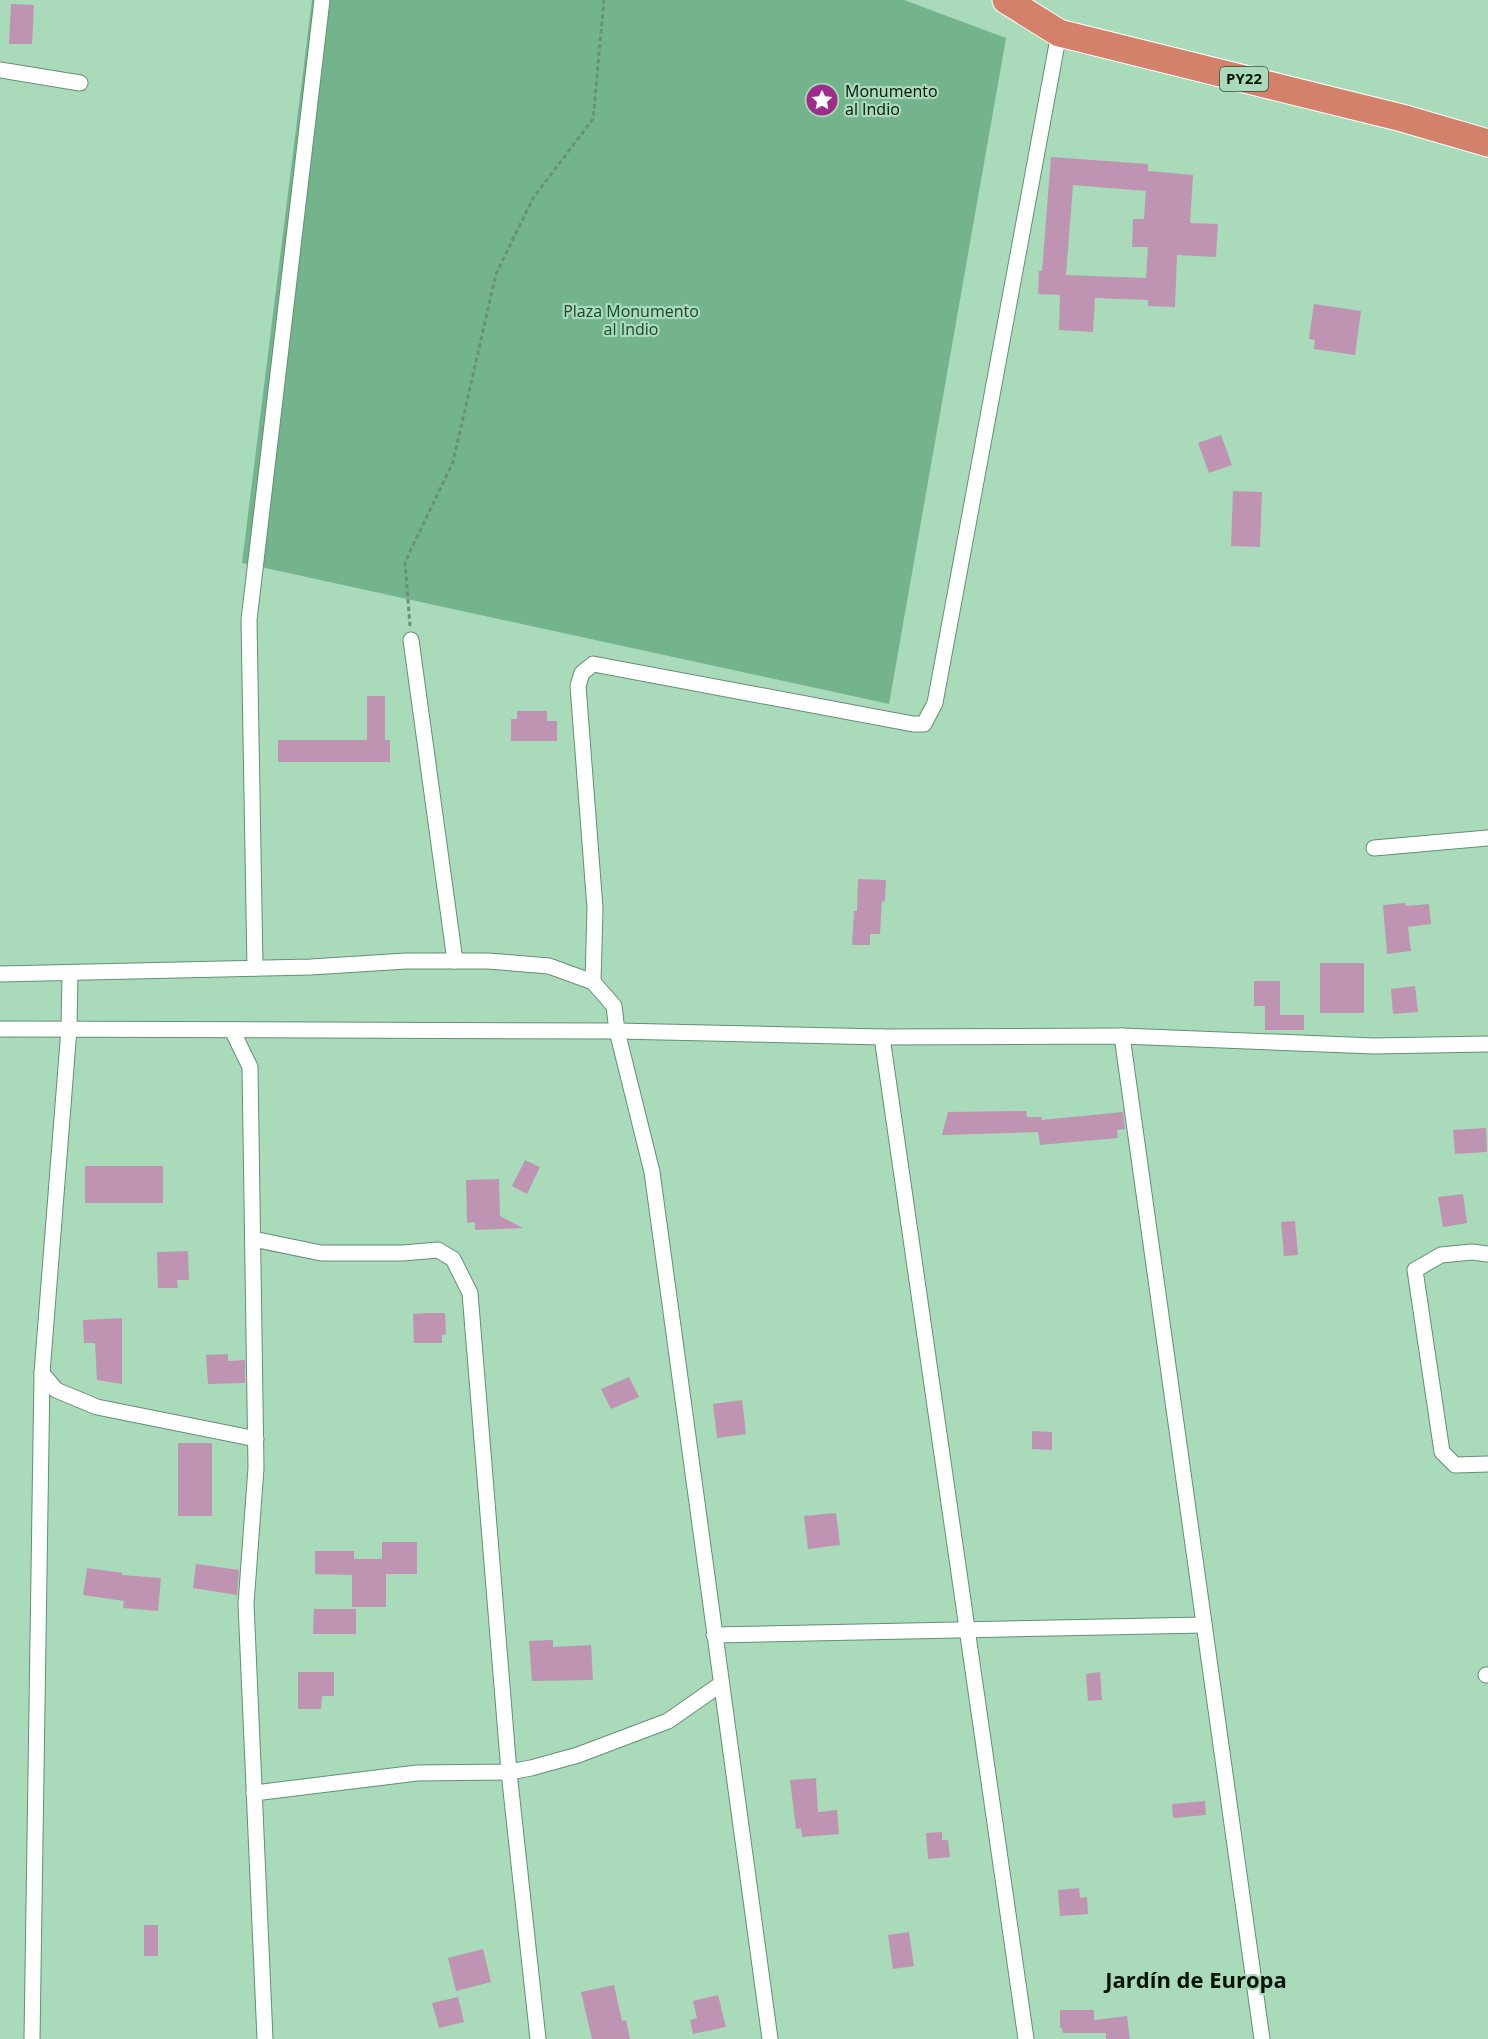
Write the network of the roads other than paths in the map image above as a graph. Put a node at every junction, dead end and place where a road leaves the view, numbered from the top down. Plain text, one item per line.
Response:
1 (322, 0) edge
2 (1006, 0) edge
3 (1059, 33) junction
4 (0, 70) edge
5 (80, 83) dead end
6 (1488, 142) edge
7 (411, 640) road end
8 (1488, 838) edge
9 (1374, 848) dead end
10 (455, 961) junction
11 (255, 968) junction
12 (70, 973) junction
13 (0, 974) edge
14 (593, 982) junction
15 (0, 1029) edge
16 (69, 1029) junction
17 (232, 1030) junction
18 (617, 1030) junction
19 (1122, 1036) junction
20 (882, 1037) junction
21 (1488, 1044) edge
22 (253, 1239) junction
23 (1488, 1254) edge
24 (42, 1373) junction
25 (256, 1439) junction
26 (1488, 1464) edge
27 (1204, 1625) junction
28 (966, 1630) junction
29 (714, 1635) junction
30 (721, 1684) junction
31 (509, 1772) junction
32 (254, 1793) junction
33 (32, 2039) edge
34 (265, 2039) edge
35 (538, 2039) edge
36 (770, 2039) edge
37 (1026, 2039) edge
38 (1262, 2039) edge

1 - 11 street
2 - 3 highway, PY22
3 - 6 highway, PY22
3 - 14 street
4 - 5 street
7 - 10 street
8 - 9 street
10 - 11 street
10 - 14 street
11 - 12 street
12 - 13 street
12 - 16 street
14 - 18 street
15 - 16 street
16 - 17 street
16 - 24 street
17 - 18 street
17 - 22 street
18 - 20 street
18 - 29 street
19 - 20 street
19 - 21 street
19 - 27 street
20 - 28 street
22 - 25 street
22 - 31 street
23 - 26 street
24 - 25 street
24 - 33 street
25 - 32 street
27 - 28 street
27 - 38 street
28 - 29 street
28 - 37 street
29 - 30 street
30 - 31 street
30 - 36 street
31 - 32 street
31 - 35 street
32 - 34 street

